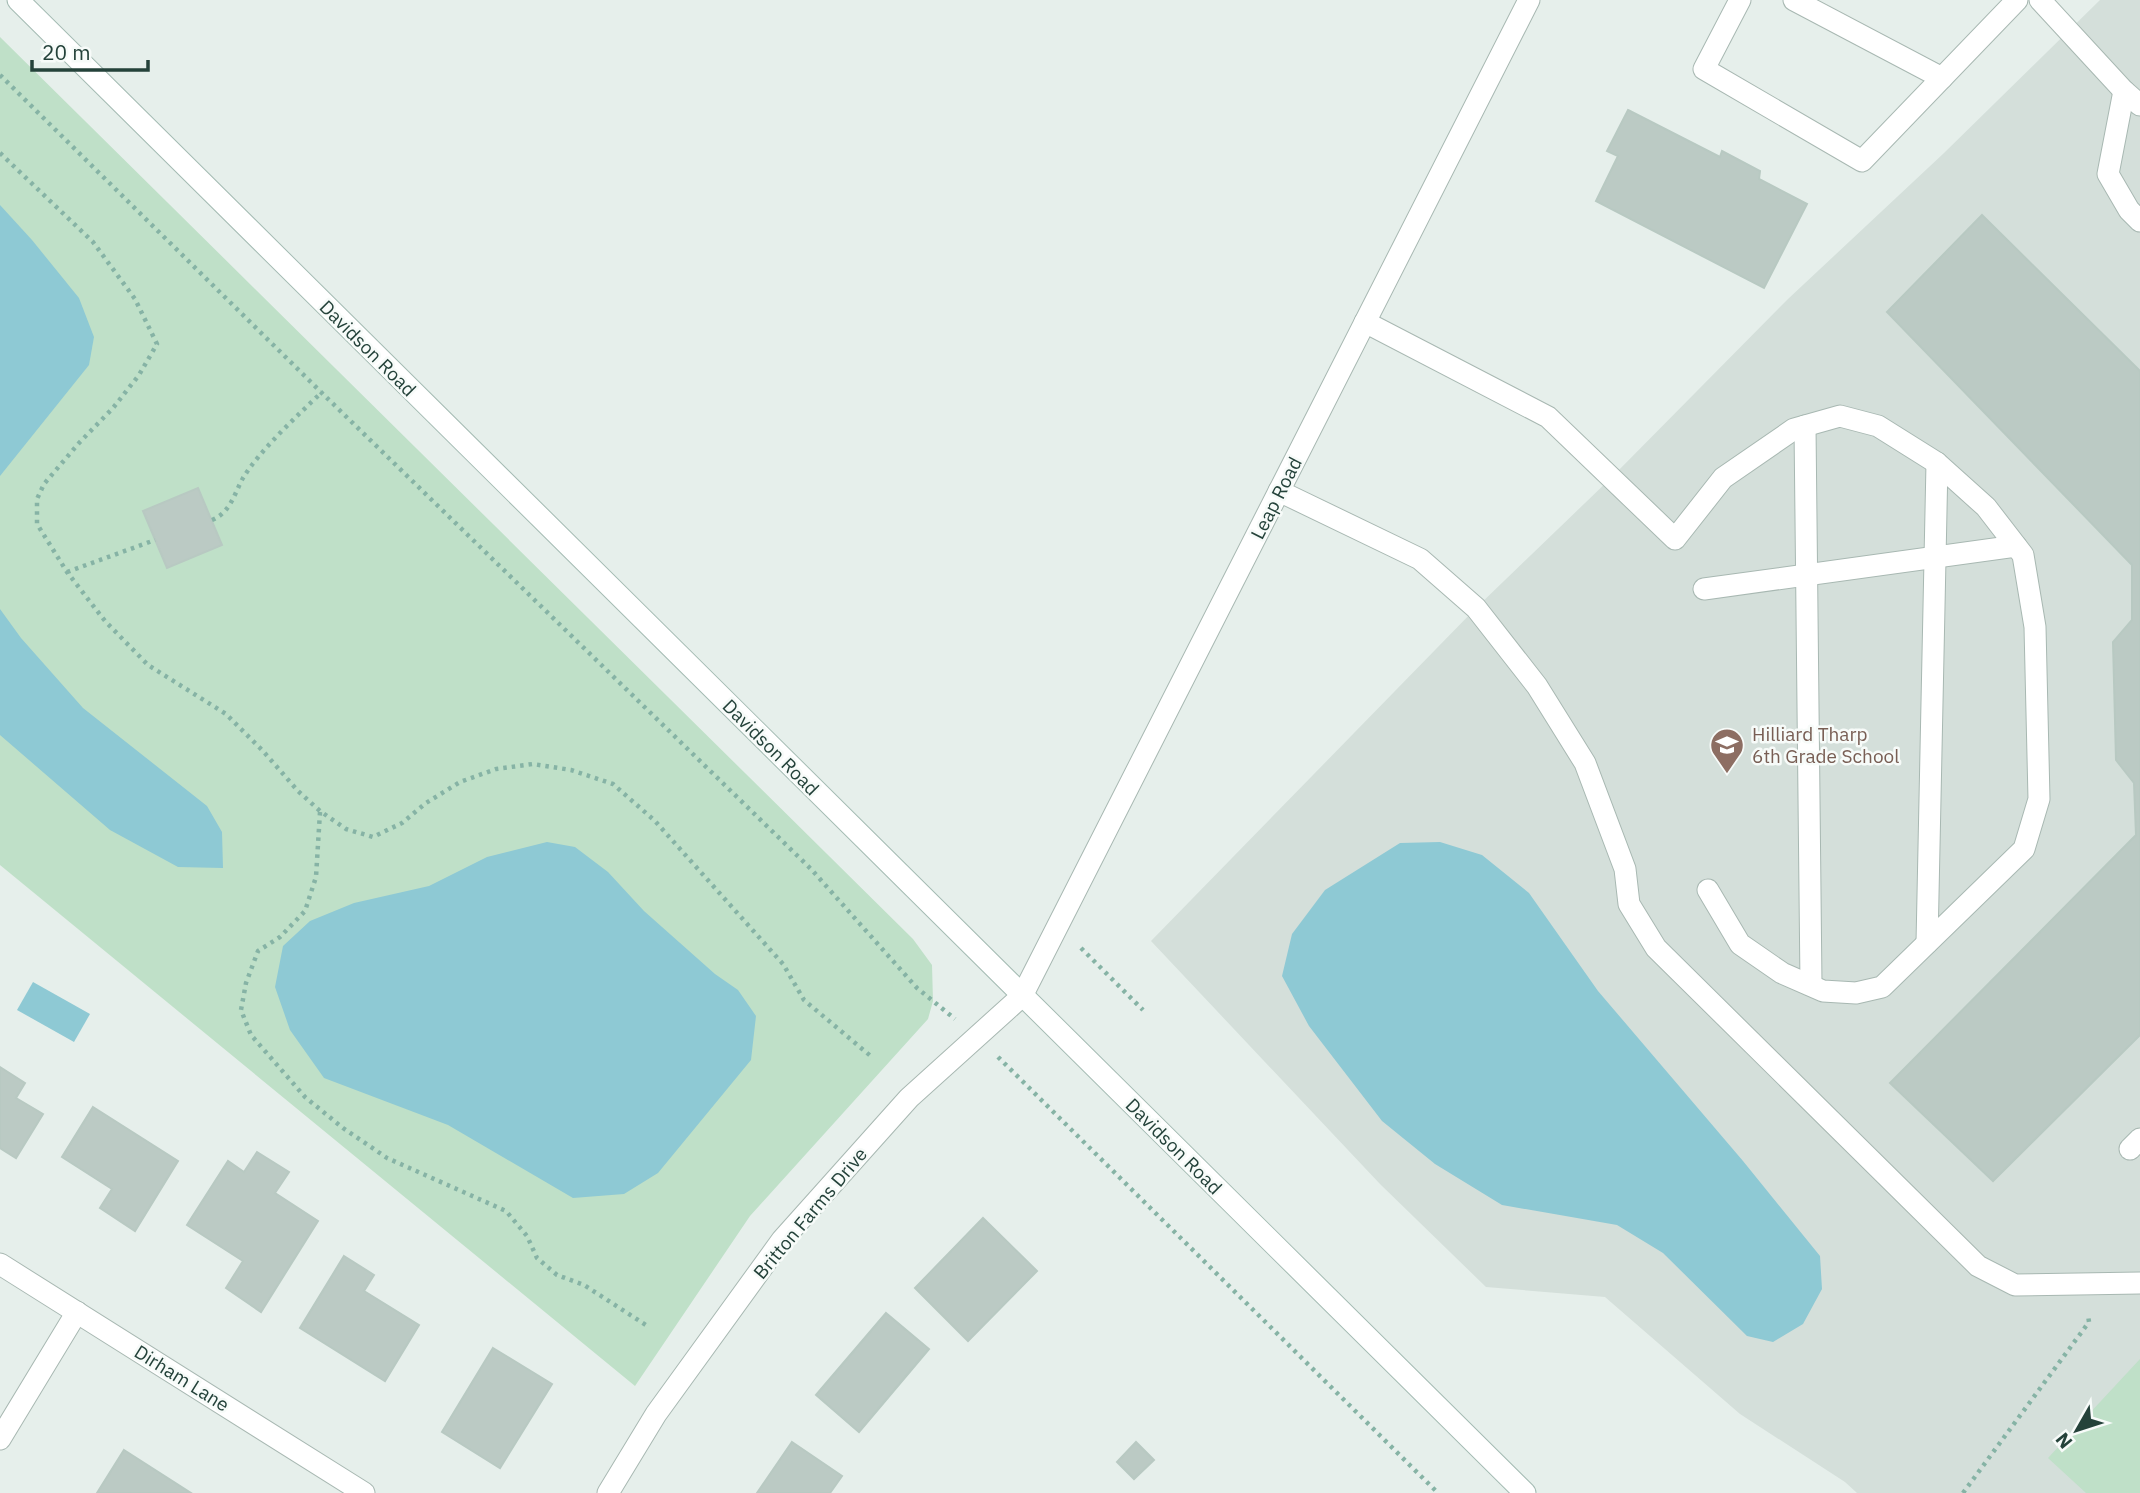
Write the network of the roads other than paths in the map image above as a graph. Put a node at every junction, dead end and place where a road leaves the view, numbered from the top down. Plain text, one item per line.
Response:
1 (18, 0) edge
2 (1529, 0) edge
3 (1740, 0) edge
4 (1794, 0) edge
5 (2017, 0) edge
6 (2040, 0) edge
7 (1942, 78) junction
8 (2124, 90) junction
9 (2140, 105) edge
10 (2140, 221) edge
11 (1365, 322) junction
12 (1805, 426) junction
13 (1937, 463) junction
14 (1279, 491) junction
15 (2016, 546) junction
16 (1935, 557) junction
17 (1807, 575) junction
18 (1704, 589) dead end
19 (1708, 890) dead end
20 (1927, 943) junction
21 (1811, 985) junction
22 (1022, 996) junction
23 (0, 1264) edge
24 (2140, 1283) edge
25 (77, 1312) junction
26 (0, 1439) edge
27 (365, 1493) edge
28 (608, 1493) edge
29 (1525, 1493) edge

1 - 22 street, Davidson Road
2 - 11 street, Leap Road
3 - 7 street
4 - 7 street
5 - 7 street
6 - 8 street
8 - 9 street
8 - 10 street
11 - 12 street
11 - 14 street, Leap Road
12 - 13 street
12 - 17 street
13 - 15 street
13 - 16 street
14 - 22 street, Leap Road
14 - 24 street
15 - 16 street
15 - 20 street
16 - 17 street
16 - 20 street
17 - 18 street
17 - 21 street
19 - 21 street
20 - 21 street
22 - 28 street, Britton Farms Drive
22 - 29 street, Davidson Road
23 - 25 street, Dirham Lane
25 - 26 street
25 - 27 street, Dirham Lane

